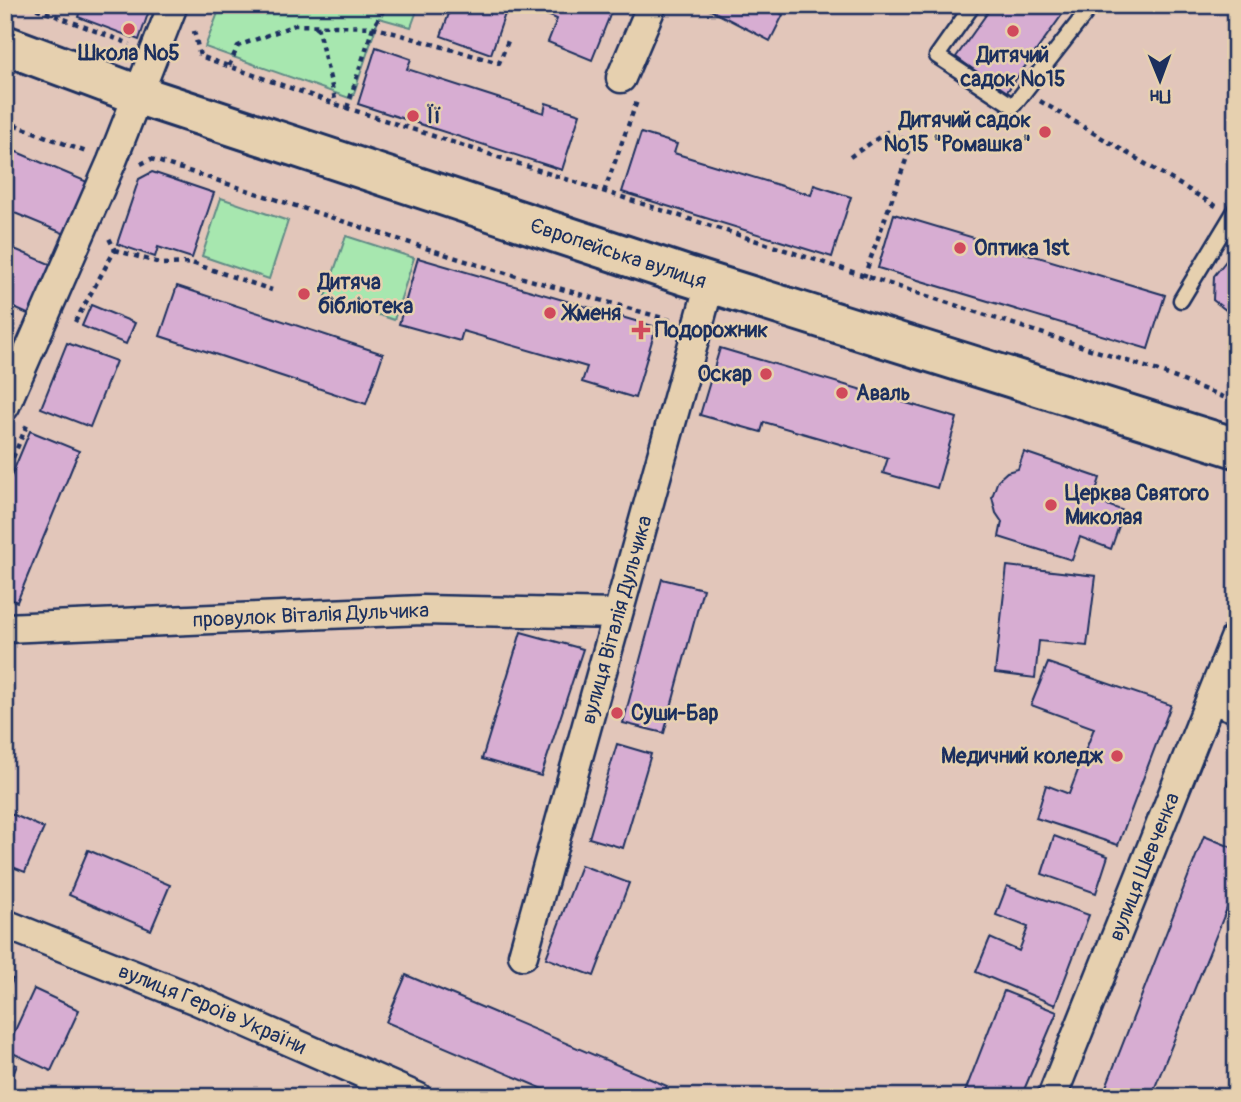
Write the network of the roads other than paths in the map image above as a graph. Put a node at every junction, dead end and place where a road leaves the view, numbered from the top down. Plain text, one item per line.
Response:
1 (173, 5) edge
2 (652, 5) edge
3 (973, 5) edge
4 (1092, 5) edge
5 (5, 45) edge
6 (630, 87) road end
7 (139, 95) junction
8 (1233, 213) edge
9 (710, 283) junction
10 (1181, 300) dead end
11 (13, 367) edge
12 (5, 406) edge
13 (1236, 449) edge
14 (617, 614) junction
15 (5, 628) edge
16 (1236, 636) edge
17 (1223, 703) edge
18 (5, 923) edge
19 (523, 955) dead end
20 (418, 1097) edge
21 (1052, 1097) edge

1 - 7 street
2 - 6 street
3 - 4 lane
5 - 7 street, Європейська вулиця
7 - 9 street, Європейська вулиця
7 - 11 street
8 - 10 lane
9 - 13 street, Європейська вулиця
9 - 14 street, вулиця Віталія Дульчика
11 - 12 street
14 - 15 street, провулок Віталія Дульчика
14 - 19 street, вулиця Віталія Дульчика
16 - 17 street, вулиця Шевченка
17 - 21 street, вулиця Шевченка
18 - 20 street, вулиця Героїв України

